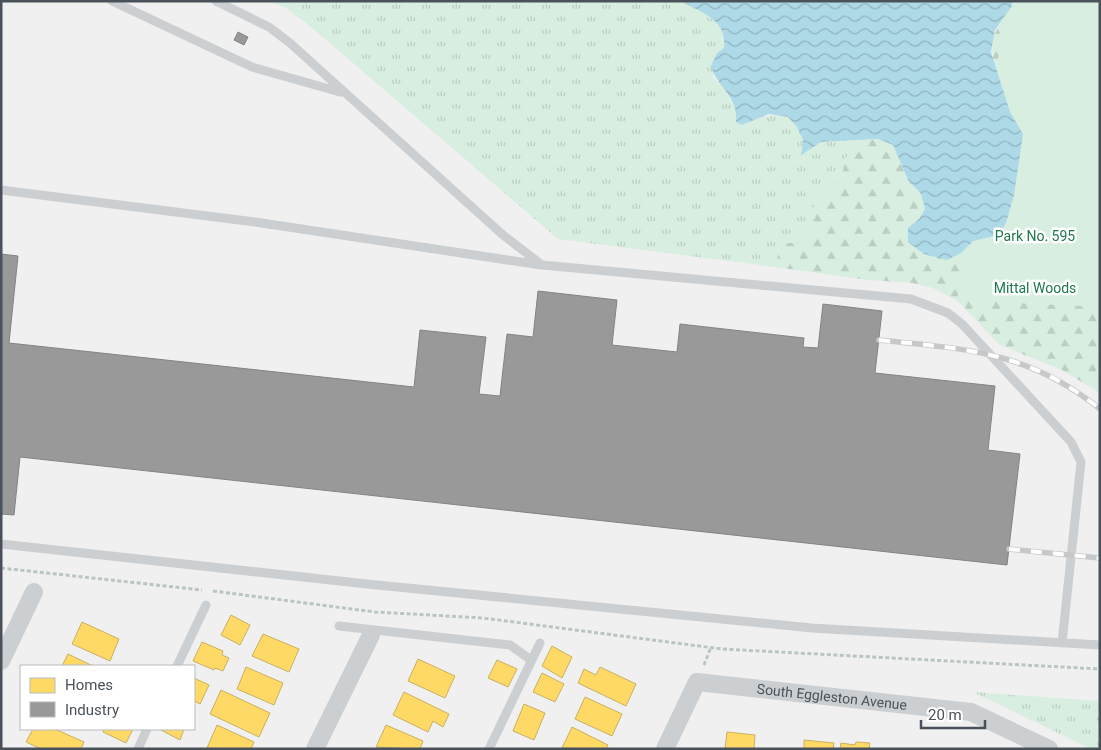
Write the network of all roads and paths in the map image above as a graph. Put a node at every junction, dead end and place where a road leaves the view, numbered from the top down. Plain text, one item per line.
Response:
1 (112, 1) edge
2 (216, 1) edge
3 (343, 92) junction
4 (1, 190) edge
5 (542, 265) junction
6 (1, 544) edge
7 (1, 568) edge
8 (34, 592) dead end
9 (206, 605) dead end
10 (339, 626) dead end
11 (371, 635) dead end
12 (540, 642) dead end
13 (1062, 643) junction
14 (1100, 645) edge
15 (532, 660) junction
16 (1, 661) edge
17 (177, 665) edge
18 (1100, 669) edge
19 (147, 730) edge
20 (138, 749) edge
21 (315, 749) edge
22 (489, 749) edge
23 (665, 749) edge
24 (1049, 749) edge

1 - 3 lane
2 - 3 lane
3 - 5 lane
4 - 5 lane
5 - 13 lane
6 - 13 lane
7 - 18 path
8 - 16 street
9 - 17 lane
10 - 15 lane
11 - 21 street
12 - 15 lane
13 - 14 lane
15 - 22 lane
19 - 20 lane
23 - 24 street, South Eggleston Avenue

